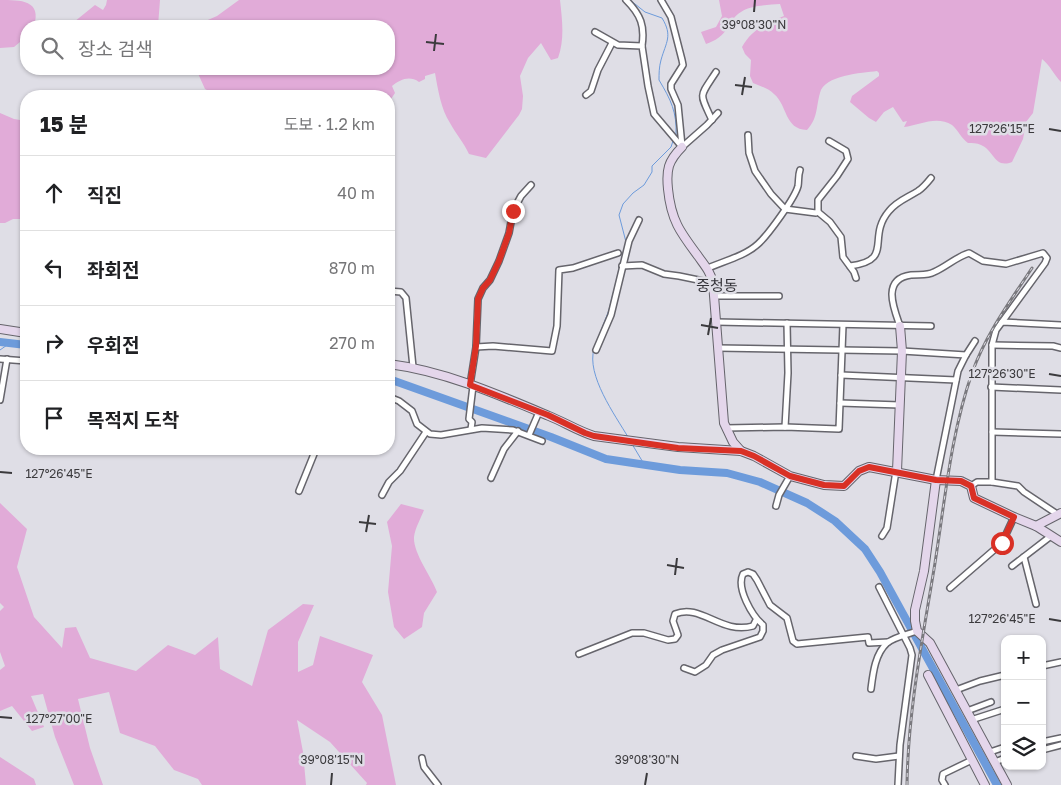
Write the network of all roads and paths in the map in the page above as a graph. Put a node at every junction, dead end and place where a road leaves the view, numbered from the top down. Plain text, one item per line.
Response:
1 (626, 0) edge
2 (661, 0) edge
3 (595, 32) dead end
4 (612, 43) junction
5 (642, 46) junction
6 (716, 72) dead end
7 (586, 95) dead end
8 (718, 113) dead end
9 (712, 120) junction
10 (748, 135) dead end
11 (829, 141) dead end
12 (682, 147) junction
13 (800, 170) dead end
14 (932, 178) dead end
15 (531, 185) dead end
16 (785, 209) junction
17 (818, 212) junction
18 (639, 220) dead end
19 (618, 253) dead end
20 (622, 266) junction
21 (850, 266) junction
22 (708, 268) junction
23 (856, 278) dead end
24 (713, 283) junction
25 (395, 291) edge
26 (714, 296) junction
27 (779, 296) dead end
28 (716, 322) junction
29 (1002, 322) junction
30 (787, 323) junction
31 (843, 325) junction
32 (1061, 325) edge
33 (900, 326) junction
34 (931, 326) dead end
35 (0, 329) edge
36 (20, 332) edge
37 (975, 341) dead end
38 (992, 345) junction
39 (476, 346) junction
40 (718, 348) junction
41 (1061, 348) edge
42 (788, 349) junction
43 (596, 350) dead end
44 (842, 350) junction
45 (902, 351) junction
46 (966, 355) junction
47 (0, 359) edge
48 (7, 359) junction
49 (20, 360) edge
50 (395, 365) edge
51 (413, 367) junction
52 (841, 375) junction
53 (900, 378) junction
54 (956, 380) junction
55 (471, 385) junction
56 (991, 387) junction
57 (1061, 390) edge
58 (395, 399) edge
59 (0, 400) edge
60 (840, 403) junction
61 (900, 405) junction
62 (539, 412) junction
63 (785, 427) junction
64 (726, 428) junction
65 (471, 429) junction
66 (518, 431) junction
67 (426, 432) junction
68 (992, 432) junction
69 (1061, 434) edge
70 (530, 435) junction
71 (542, 441) dead end
72 (741, 451) junction
73 (314, 455) edge
74 (897, 471) junction
75 (790, 476) junction
76 (491, 478) dead end
77 (936, 480) junction
78 (992, 482) junction
79 (965, 483) junction
80 (299, 491) dead end
81 (382, 495) dead end
82 (776, 506) dead end
83 (1059, 514) edge
84 (1014, 517) junction
85 (1036, 526) junction
86 (882, 536) dead end
87 (1051, 536) junction
88 (1061, 542) edge
89 (1024, 557) junction
90 (1012, 566) dead end
91 (879, 587) dead end
92 (950, 588) dead end
93 (1036, 604) dead end
94 (756, 620) junction
95 (916, 632) junction
96 (905, 635) junction
97 (888, 642) junction
98 (579, 654) dead end
99 (1061, 662) edge
100 (1046, 665) edge
101 (684, 668) dead end
102 (928, 676) dead end
103 (1001, 676) edge
104 (871, 689) dead end
105 (956, 690) junction
106 (991, 702) dead end
107 (1001, 710) edge
108 (967, 711) junction
109 (971, 720) junction
110 (1061, 738) edge
111 (1046, 741) edge
112 (1061, 745) edge
113 (1001, 748) edge
114 (1046, 749) edge
115 (990, 752) junction
116 (856, 756) dead end
117 (899, 756) junction
118 (422, 758) dead end
119 (972, 760) junction
120 (1001, 760) edge
121 (995, 762) junction
122 (438, 785) edge
123 (898, 785) edge
124 (945, 785) edge
125 (985, 785) edge
126 (1007, 785) edge

1 - 5 street
2 - 12 street
3 - 4 street
4 - 5 street
4 - 7 street
5 - 12 street
6 - 9 street
8 - 9 street
9 - 12 street
10 - 16 street
11 - 17 street
12 - 22 street
13 - 16 street
14 - 21 street
15 - 39 street
16 - 17 street
16 - 22 street
17 - 21 street
18 - 20 street
19 - 39 street
20 - 24 street
20 - 43 street
21 - 23 street
22 - 24 street
24 - 26 street
25 - 51 street
26 - 27 street
26 - 28 street
28 - 30 street
28 - 40 street
29 - 32 street
29 - 33 street
29 - 38 street
30 - 31 street
30 - 42 street
31 - 33 street
31 - 44 street
33 - 34 street
33 - 45 street
35 - 36 street
37 - 46 street
38 - 41 street
38 - 56 street
39 - 55 street
40 - 42 street
40 - 64 street
42 - 44 street
42 - 63 street
44 - 45 street
44 - 52 street
45 - 46 street
45 - 53 street
46 - 54 street
47 - 48 street
48 - 49 street
48 - 59 street
50 - 51 street
51 - 55 street
52 - 53 street
52 - 60 street
53 - 54 street
53 - 61 street
54 - 77 street
55 - 62 street
55 - 65 street
56 - 57 street
56 - 68 street
58 - 67 street
60 - 61 street
60 - 63 street
61 - 74 street
62 - 70 street
62 - 72 street
63 - 64 street
64 - 72 street
65 - 66 street
65 - 67 street
66 - 70 street
66 - 76 street
67 - 81 street
68 - 69 street
68 - 78 street
70 - 71 street
72 - 75 street
73 - 80 street
74 - 75 street
74 - 77 street
74 - 86 street
75 - 82 street
77 - 79 street
77 - 95 street
78 - 79 street
78 - 83 street
79 - 84 street
83 - 85 street
84 - 85 street
84 - 92 street
85 - 87 street
87 - 88 street
87 - 89 street
89 - 90 street
89 - 93 street
91 - 96 street
94 - 97 street
94 - 98 street
94 - 101 street
95 - 96 street
95 - 105 street
96 - 97 street
96 - 117 street
97 - 104 street
99 - 100 street
102 - 119 street
103 - 105 street
105 - 108 street
106 - 108 street
107 - 109 street
108 - 109 street
109 - 115 street
110 - 111 street
112 - 114 street
113 - 115 street
115 - 121 street
116 - 117 street
117 - 123 street
118 - 122 street
119 - 124 street
119 - 125 street
120 - 121 street
121 - 126 street

